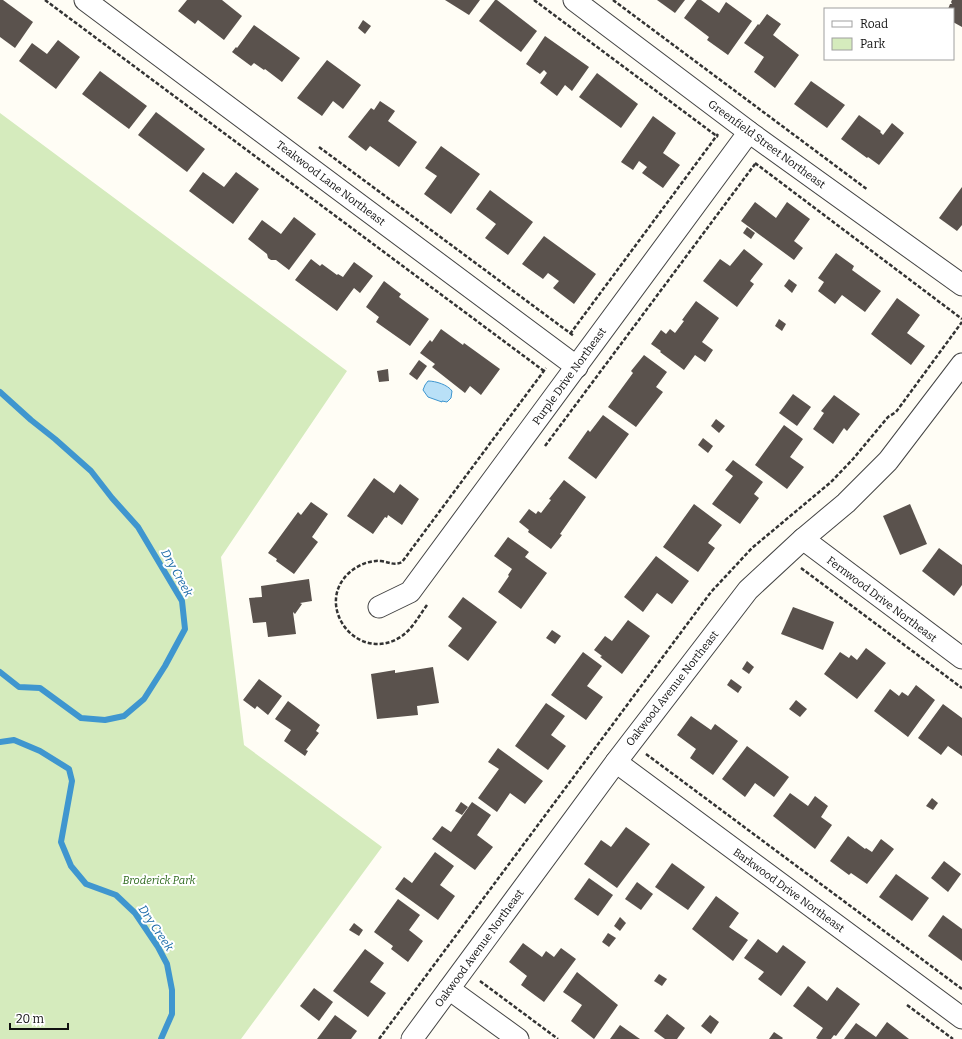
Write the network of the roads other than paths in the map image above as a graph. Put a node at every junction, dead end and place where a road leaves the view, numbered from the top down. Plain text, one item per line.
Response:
1 (85, 0) edge
2 (574, 0) edge
3 (749, 132) junction
4 (962, 285) edge
5 (962, 364) edge
6 (576, 367) junction
7 (803, 539) junction
8 (379, 607) dead end
9 (962, 658) edge
10 (616, 762) junction
11 (450, 989) junction
12 (962, 1018) edge
13 (412, 1039) edge
14 (518, 1039) edge

1 - 6 street, Teakwood Lane Northeast
2 - 3 street, Greenfield Street Northeast
3 - 4 street, Greenfield Street Northeast
3 - 6 street, Purple Drive Northeast
5 - 7 street, Oakwood Avenue Northeast
6 - 8 street, Purple Drive Northeast
7 - 9 street, Fernwood Drive Northeast
7 - 10 street, Oakwood Avenue Northeast
10 - 11 street, Oakwood Avenue Northeast
10 - 12 street, Barkwood Drive Northeast
11 - 13 street, Oakwood Avenue Northeast
11 - 14 street

